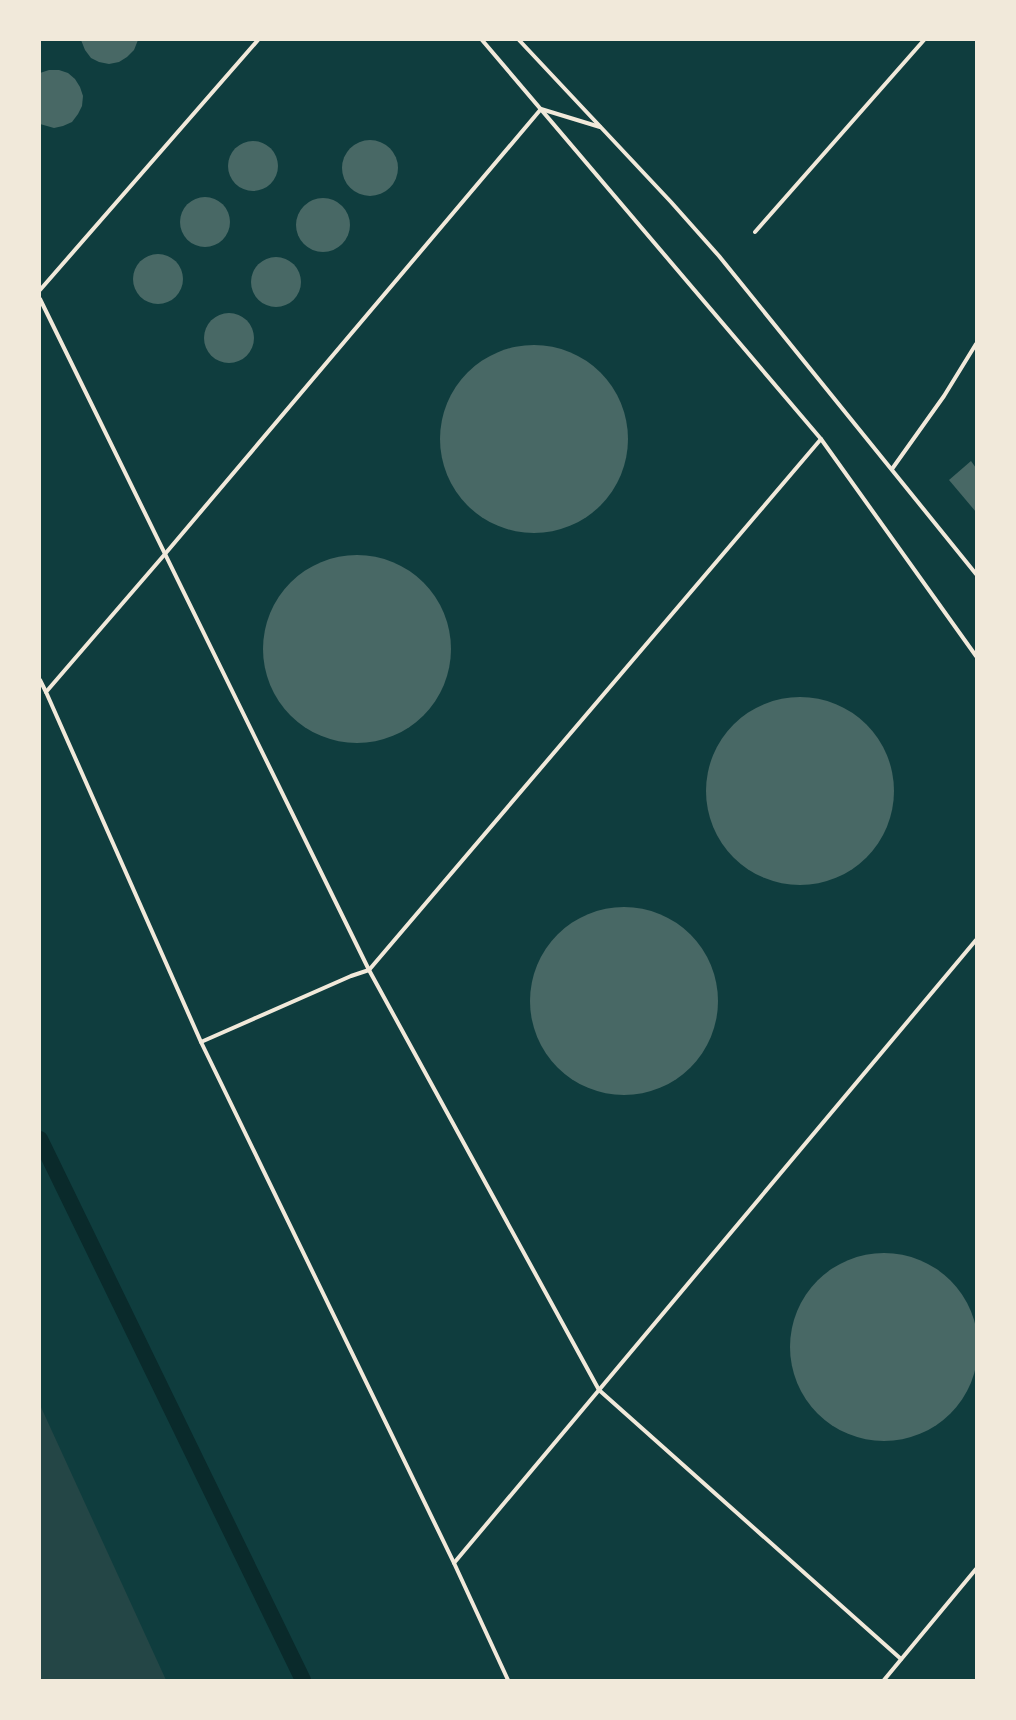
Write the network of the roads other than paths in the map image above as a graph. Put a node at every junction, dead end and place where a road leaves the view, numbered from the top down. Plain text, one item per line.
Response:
1 (258, 40) edge
2 (482, 40) edge
3 (519, 40) edge
4 (924, 40) edge
5 (541, 108) junction
6 (600, 127) junction
7 (756, 232) dead end
8 (40, 290) edge
9 (40, 299) edge
10 (976, 344) edge
11 (822, 439) junction
12 (892, 469) junction
13 (165, 554) junction
14 (976, 574) edge
15 (976, 656) edge
16 (40, 680) edge
17 (46, 692) junction
18 (976, 940) edge
19 (369, 970) junction
20 (200, 1042) junction
21 (599, 1390) junction
22 (454, 1564) junction
23 (976, 1569) edge
24 (901, 1659) junction
25 (508, 1680) edge
26 (884, 1680) edge

1 - 8 lane
2 - 5 lane
3 - 6 lane
4 - 7 lane
5 - 6 lane
5 - 11 lane
5 - 13 lane
6 - 12 lane
9 - 13 lane
10 - 12 lane
11 - 15 lane
11 - 19 lane
12 - 14 lane
13 - 17 lane
13 - 19 lane
16 - 17 lane
17 - 20 lane
18 - 21 lane
19 - 20 lane
19 - 21 lane
20 - 22 lane
21 - 22 lane
21 - 24 lane
22 - 25 lane
23 - 24 lane
24 - 26 lane

